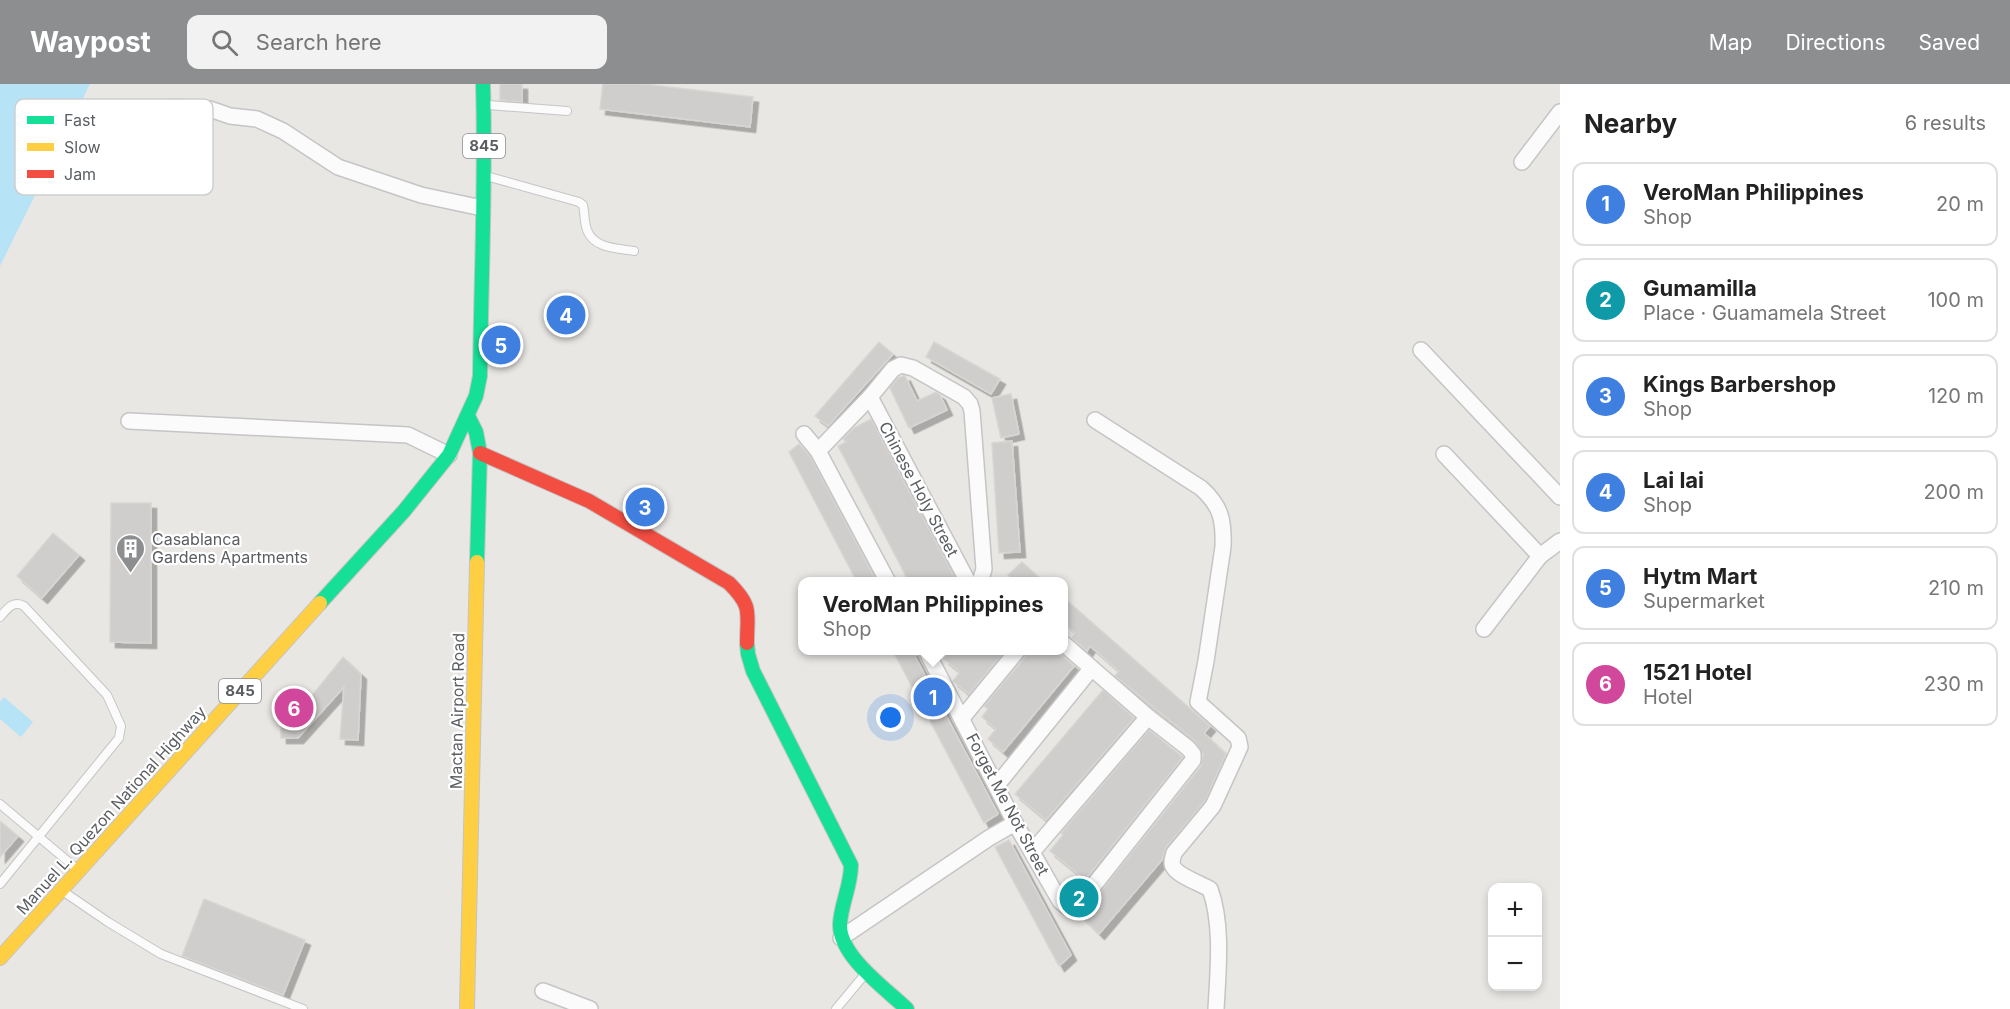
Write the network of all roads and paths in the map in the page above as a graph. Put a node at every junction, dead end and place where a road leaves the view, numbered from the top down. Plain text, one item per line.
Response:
1 (483, 84) edge
2 (483, 105) junction
3 (213, 110) edge
4 (567, 111) dead end
5 (1560, 112) edge
6 (1522, 162) dead end
7 (484, 176) junction
8 (482, 208) junction
9 (634, 251) dead end
10 (1421, 350) dead end
11 (870, 397) junction
12 (468, 416) junction
13 (1095, 420) dead end
14 (129, 421) dead end
15 (804, 434) dead end
16 (818, 451) junction
17 (480, 453) junction
18 (1444, 454) dead end
19 (449, 455) junction
20 (1560, 497) edge
21 (1560, 541) edge
22 (1540, 556) junction
23 (982, 575) edge
24 (885, 577) edge
25 (965, 577) edge
26 (0, 617) edge
27 (1484, 629) dead end
28 (1068, 648) edge
29 (928, 655) edge
30 (1015, 655) edge
31 (1091, 669) junction
32 (1148, 717) junction
33 (963, 718) junction
34 (997, 785) junction
35 (0, 804) edge
36 (1015, 822) junction
37 (39, 838) junction
38 (1032, 852) junction
39 (78, 870) junction
40 (0, 884) edge
41 (60, 889) junction
42 (841, 938) junction
43 (0, 958) edge
44 (866, 972) junction
45 (543, 991) dead end
46 (303, 1009) edge
47 (467, 1009) edge
48 (590, 1009) edge
49 (836, 1009) edge
50 (907, 1009) edge
51 (1216, 1009) edge

1 - 2 main road, Manuel L. Quezon National Highway / 845
2 - 4 lane
2 - 7 main road, Manuel L. Quezon National Highway / 845
3 - 8 street
5 - 6 street
7 - 8 main road, Manuel L. Quezon National Highway / 845
7 - 9 lane
8 - 12 main road, Manuel L. Quezon National Highway / 845
10 - 20 street
11 - 16 street
11 - 23 street
11 - 25 street, Chinese Holy Street
12 - 17 main road, Mactan Airport Road
12 - 19 main road, Manuel L. Quezon National Highway / 845
13 - 51 street
14 - 19 street
15 - 16 street
16 - 24 street
17 - 42 main road
17 - 47 main road, Mactan Airport Road
18 - 22 street
19 - 39 main road, Manuel L. Quezon National Highway / 845
21 - 22 street
22 - 27 street
26 - 37 lane
28 - 31 street
29 - 33 street, Forget Me Not Street
30 - 33 street
31 - 32 street
31 - 34 street
32 - 38 street
32 - 38 street, Forget Me Not Street
33 - 34 street, Forget Me Not Street
34 - 36 street, Forget Me Not Street
35 - 37 lane
36 - 38 street, Forget Me Not Street
36 - 42 street
37 - 39 lane
37 - 40 lane
39 - 41 main road, Manuel L. Quezon National Highway / 845
41 - 43 main road, Manuel L. Quezon National Highway / 845
41 - 46 lane
42 - 44 main road
44 - 49 lane
44 - 50 main road
45 - 48 street

